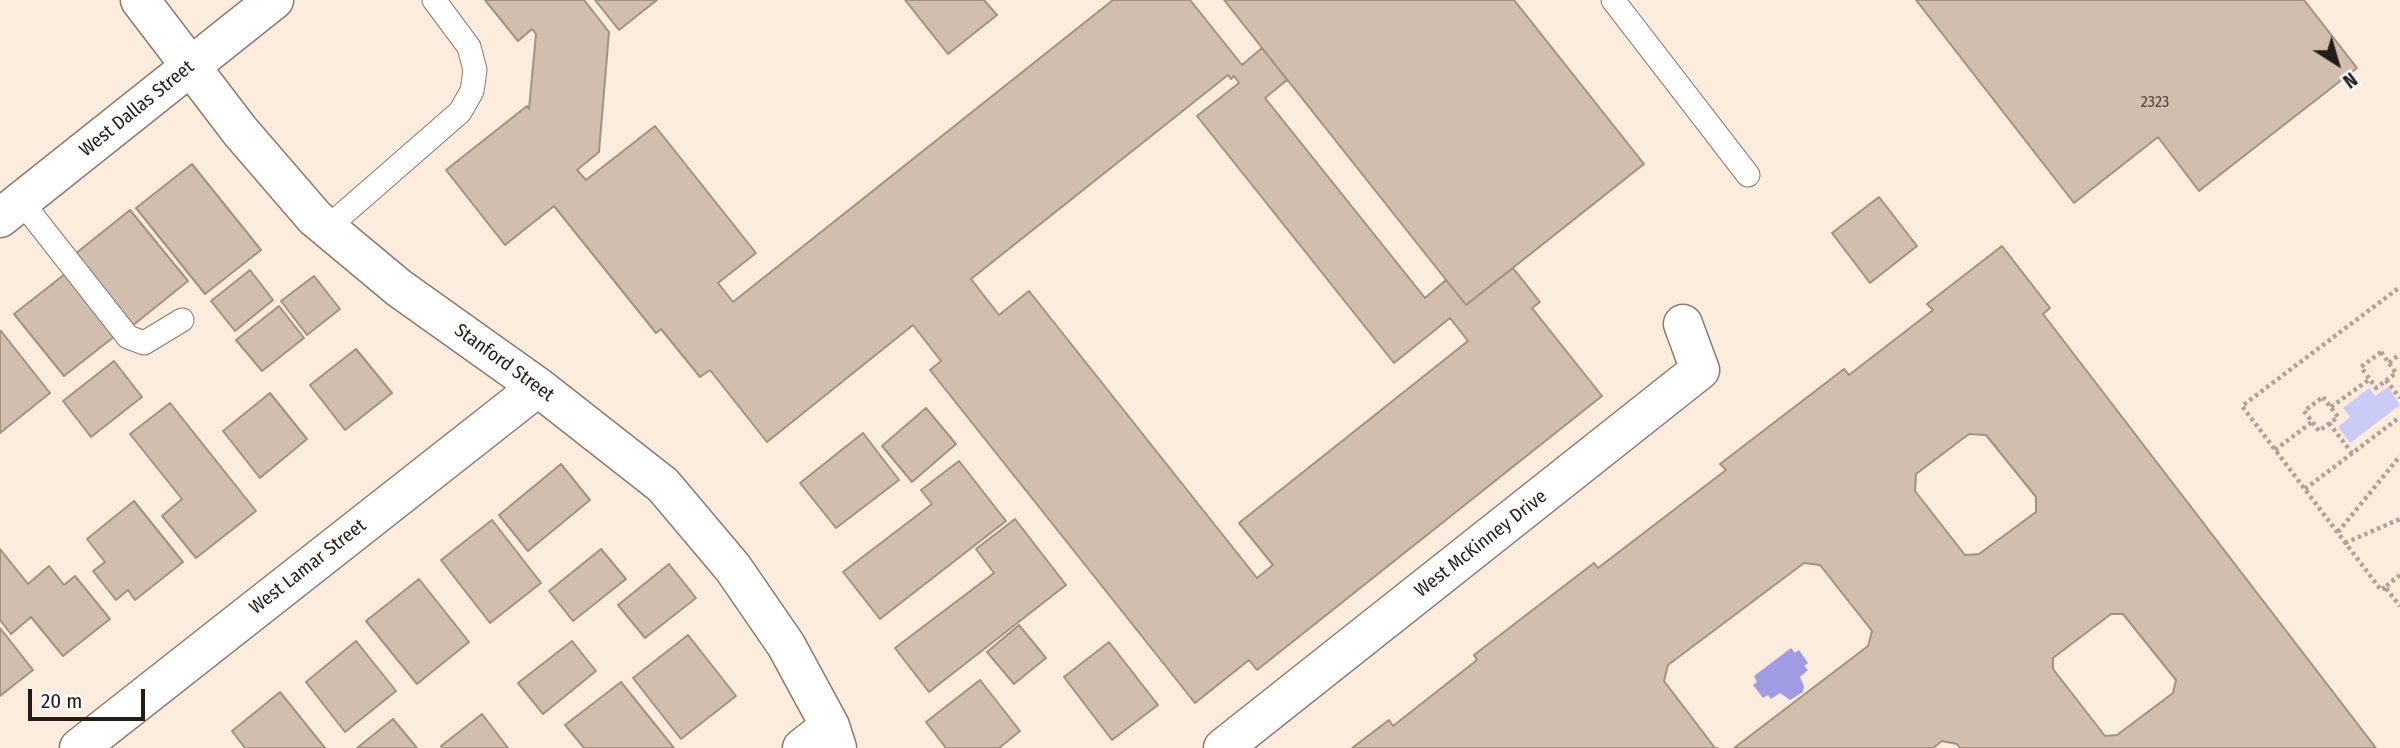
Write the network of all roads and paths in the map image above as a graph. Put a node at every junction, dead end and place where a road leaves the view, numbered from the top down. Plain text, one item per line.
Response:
1 (141, 0) edge
2 (274, 0) edge
3 (433, 0) edge
4 (1613, 0) edge
5 (191, 65) junction
6 (1748, 175) dead end
7 (10, 210) edge
8 (327, 228) junction
9 (2400, 287) edge
10 (182, 320) dead end
11 (1683, 324) dead end
12 (2400, 354) edge
13 (2389, 363) junction
14 (2370, 379) junction
15 (2386, 380) junction
16 (538, 387) junction
17 (2400, 398) edge
18 (2331, 407) junction
19 (2400, 417) edge
20 (2312, 422) junction
21 (2329, 423) junction
22 (2275, 450) junction
23 (2352, 454) junction
24 (2400, 456) edge
25 (2305, 489) junction
26 (2400, 519) edge
27 (2337, 533) junction
28 (2345, 543) junction
29 (2400, 575) edge
30 (2385, 587) junction
31 (2400, 606) edge
32 (823, 741) edge
33 (79, 748) edge
34 (1223, 748) edge

1 - 5 street, Stanford Street
2 - 5 street, West Dallas Street
3 - 8 lane
4 - 6 lane
5 - 7 street, West Dallas Street
5 - 8 street, Stanford Street
7 - 10 lane
8 - 16 street, Stanford Street
9 - 22 path
11 - 34 street, West McKinney Drive
12 - 13 path
13 - 14 path
13 - 15 path
14 - 15 path
14 - 18 path
15 - 17 path
16 - 32 street, Stanford Street
16 - 33 street, West Lamar Street
18 - 20 path
18 - 21 path
19 - 23 path
20 - 21 path
20 - 22 path
21 - 23 path
22 - 25 path
23 - 25 path
24 - 27 path
25 - 27 path
26 - 28 path
27 - 28 path
28 - 30 path
29 - 30 path
30 - 31 path

